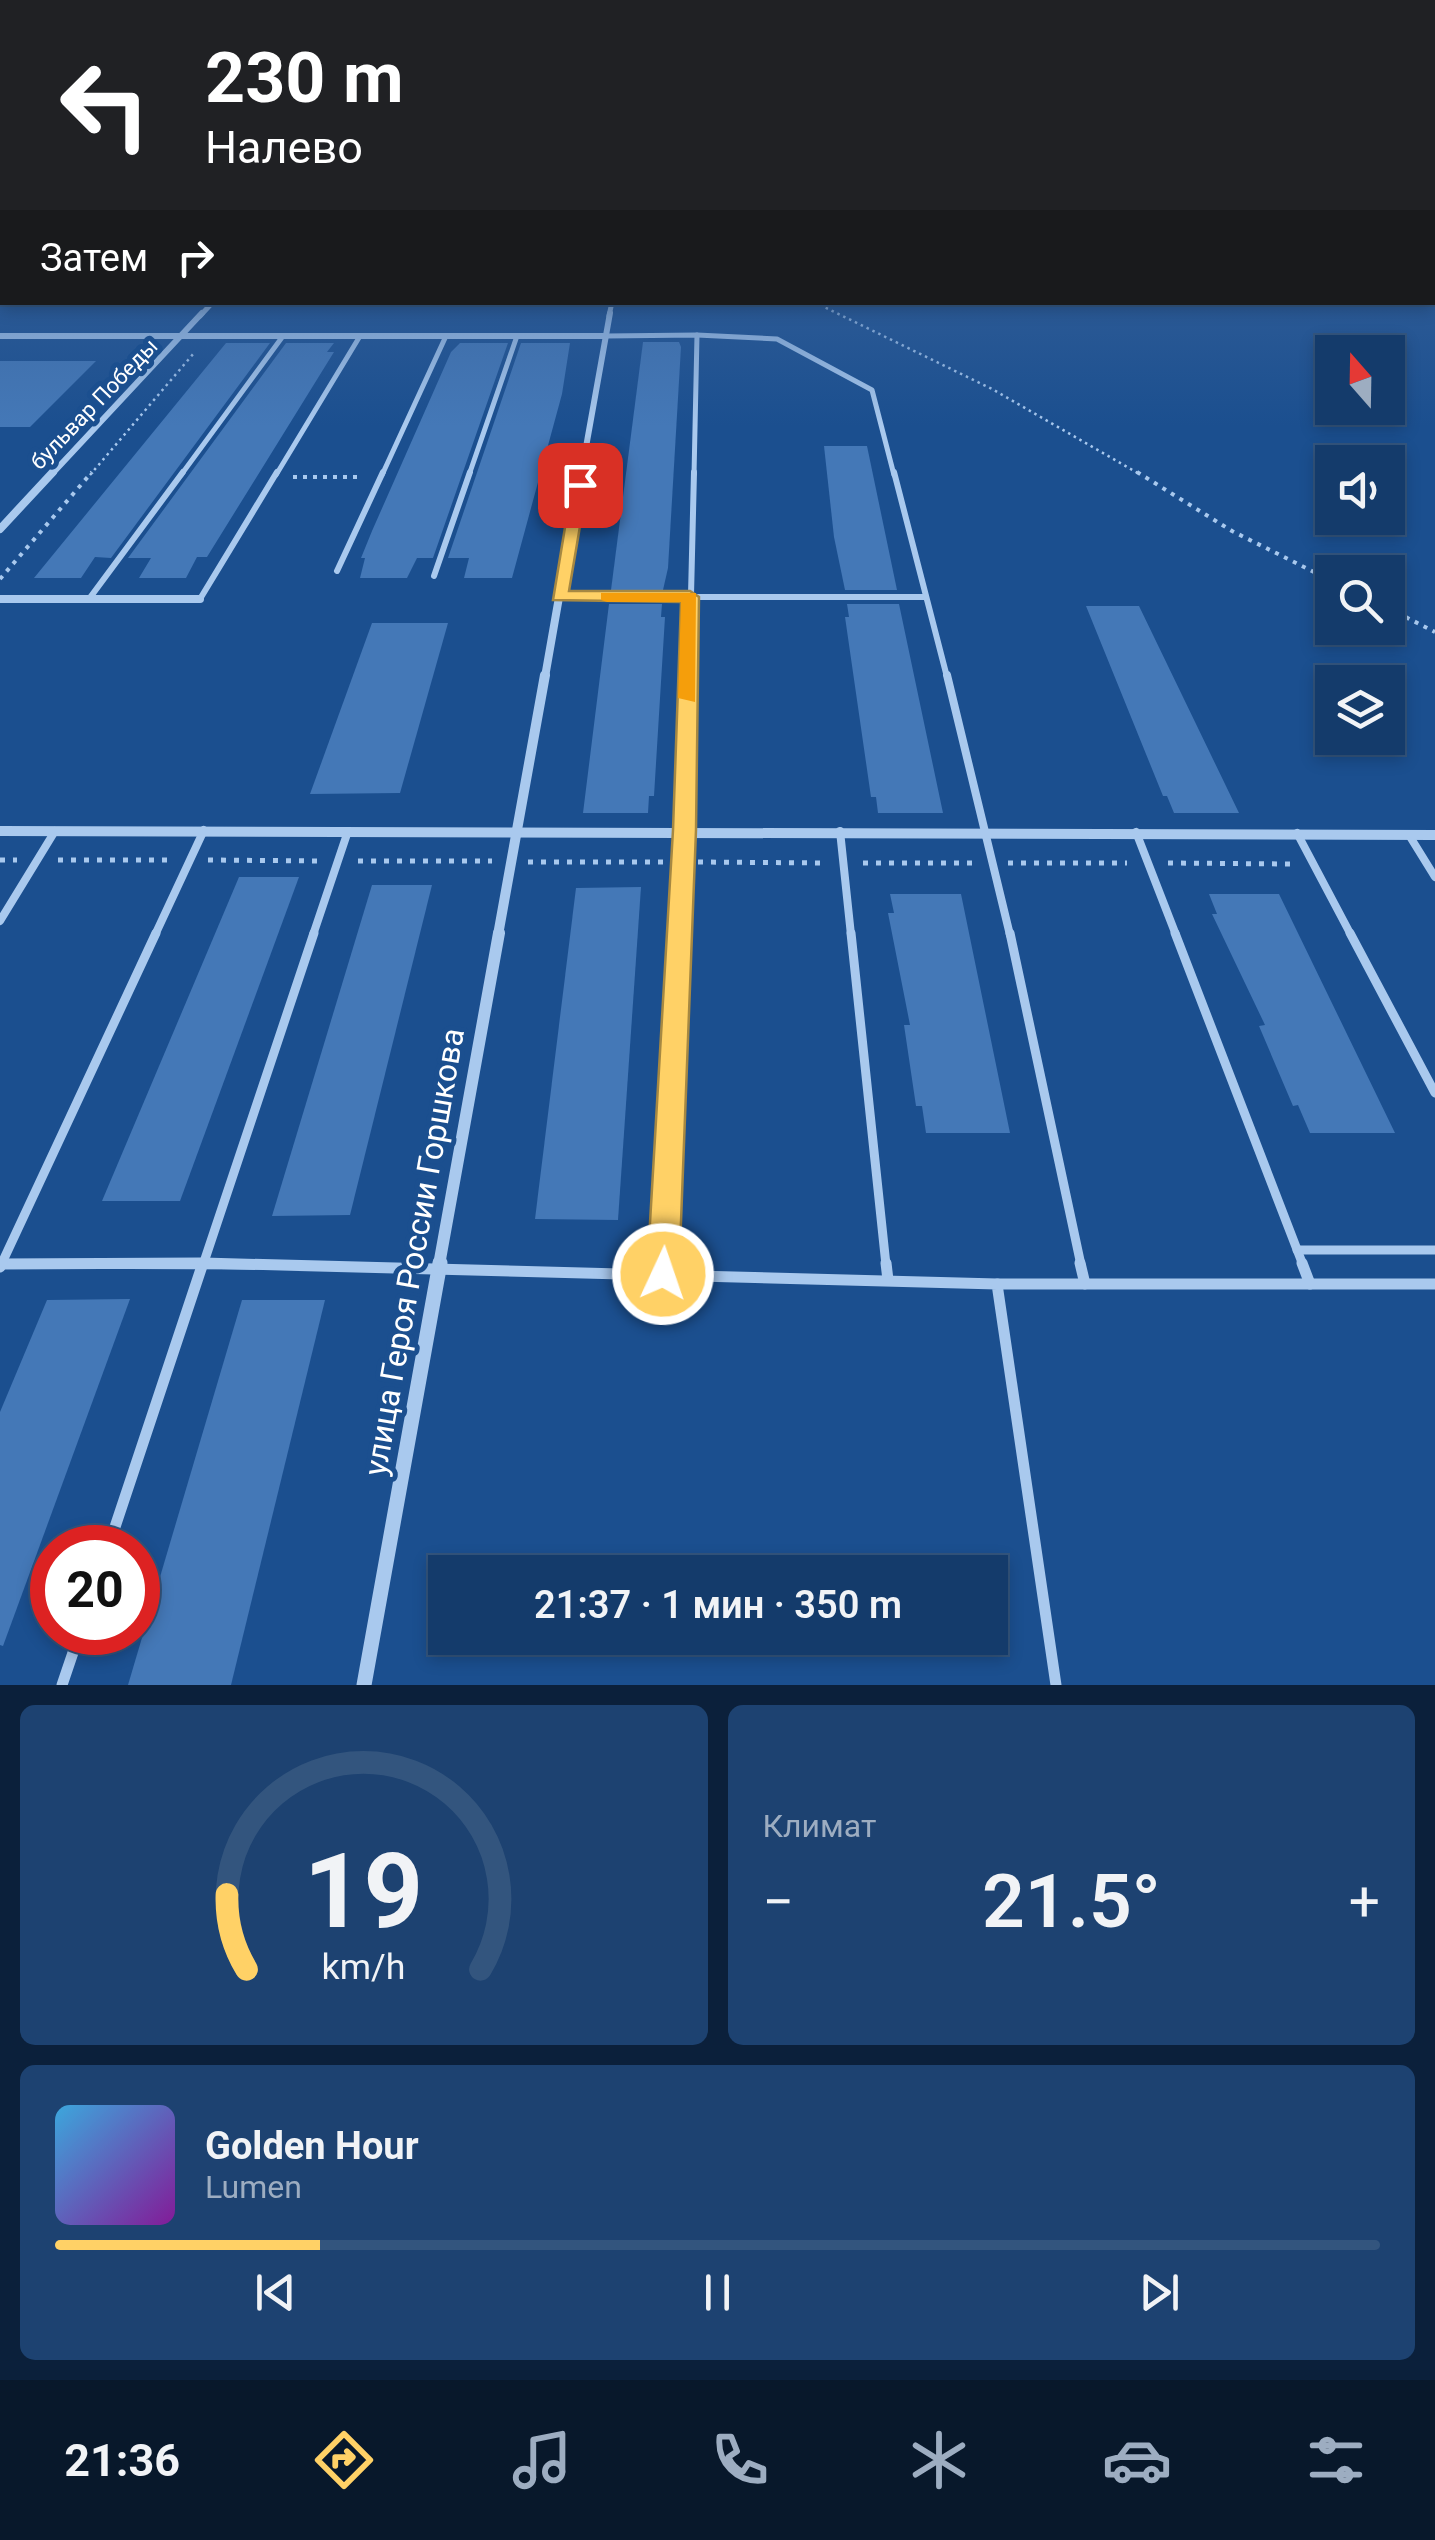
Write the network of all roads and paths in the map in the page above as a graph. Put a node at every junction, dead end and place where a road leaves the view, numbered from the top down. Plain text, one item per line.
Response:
1 (210, 305) edge
2 (611, 305) edge
3 (820, 305) edge
4 (696, 335) junction
5 (0, 336) edge
6 (183, 336) junction
7 (209, 336) junction
8 (283, 336) junction
9 (360, 336) junction
10 (446, 336) junction
11 (517, 336) junction
12 (606, 336) junction
13 (275, 477) junction
14 (381, 477) junction
15 (0, 529) edge
16 (337, 571) dead end
17 (1315, 572) edge
18 (434, 576) dead end
19 (0, 579) edge
20 (560, 597) junction
21 (690, 597) junction
22 (926, 597) junction
23 (0, 599) edge
24 (89, 599) junction
25 (200, 599) joint
26 (1405, 617) edge
27 (1435, 632) edge
28 (204, 830) junction
29 (348, 830) junction
30 (518, 830) junction
31 (684, 830) junction
32 (0, 831) edge
33 (55, 831) junction
34 (840, 831) junction
35 (988, 832) junction
36 (1136, 832) junction
37 (1297, 833) junction
38 (1409, 834) junction
39 (1435, 835) edge
40 (0, 860) edge
41 (37, 860) junction
42 (190, 860) junction
43 (338, 861) junction
44 (512, 862) junction
45 (683, 862) junction
46 (844, 862) junction
47 (995, 863) junction
48 (1148, 863) junction
49 (1313, 864) junction
50 (1435, 877) edge
51 (0, 922) edge
52 (1435, 1092) edge
53 (1297, 1250) junction
54 (1435, 1250) edge
55 (204, 1263) junction
56 (1, 1265) edge
57 (438, 1268) junction
58 (663, 1274) junction
59 (888, 1280) junction
60 (997, 1284) junction
61 (1085, 1284) junction
62 (1310, 1284) junction
63 (1435, 1284) edge
64 (116, 1525) edge
65 (72, 1655) edge
66 (62, 1685) edge
67 (364, 1685) edge
68 (1056, 1685) edge

1 - 6 street, бульвар Победы
2 - 12 street, улица Героя России Горшкова
3 - 17 path
4 - 12 lane
4 - 21 lane
4 - 22 lane
5 - 6 street
6 - 7 street
6 - 15 street, бульвар Победы
7 - 8 street
7 - 19 path
8 - 9 street
8 - 24 lane
9 - 10 street
9 - 13 lane
10 - 11 street
10 - 14 lane
11 - 12 street
11 - 18 lane
12 - 20 street, улица Героя России Горшкова
13 - 14 path
13 - 25 lane
14 - 16 lane
20 - 21 lane
20 - 30 street, улица Героя России Горшкова
21 - 22 lane
21 - 31 lane
22 - 35 lane
23 - 24 street
24 - 25 street
26 - 27 path
28 - 29 street
28 - 33 street
28 - 42 lane
29 - 30 street
29 - 43 lane
30 - 31 street
30 - 44 street, улица Героя России Горшкова
31 - 34 street
31 - 45 lane
32 - 33 street
33 - 41 lane
34 - 35 street
34 - 46 lane
35 - 36 street
35 - 47 lane
36 - 37 street
36 - 48 lane
37 - 38 street
37 - 49 lane
38 - 39 street
38 - 50 lane
40 - 41 path
41 - 42 path
41 - 51 lane
42 - 43 path
42 - 56 lane
43 - 44 path
43 - 55 lane
44 - 45 path
44 - 57 street, улица Героя России Горшкова
45 - 46 path
45 - 58 lane
46 - 47 path
46 - 59 lane
47 - 48 path
47 - 61 lane
48 - 49 path
48 - 53 lane
49 - 52 lane
53 - 54 lane
53 - 62 lane
55 - 56 lane
55 - 57 lane
55 - 64 lane
57 - 58 lane
57 - 67 street, улица Героя России Горшкова
58 - 59 lane
59 - 60 lane
60 - 61 lane
60 - 68 lane
61 - 62 lane
62 - 63 lane
65 - 66 lane

